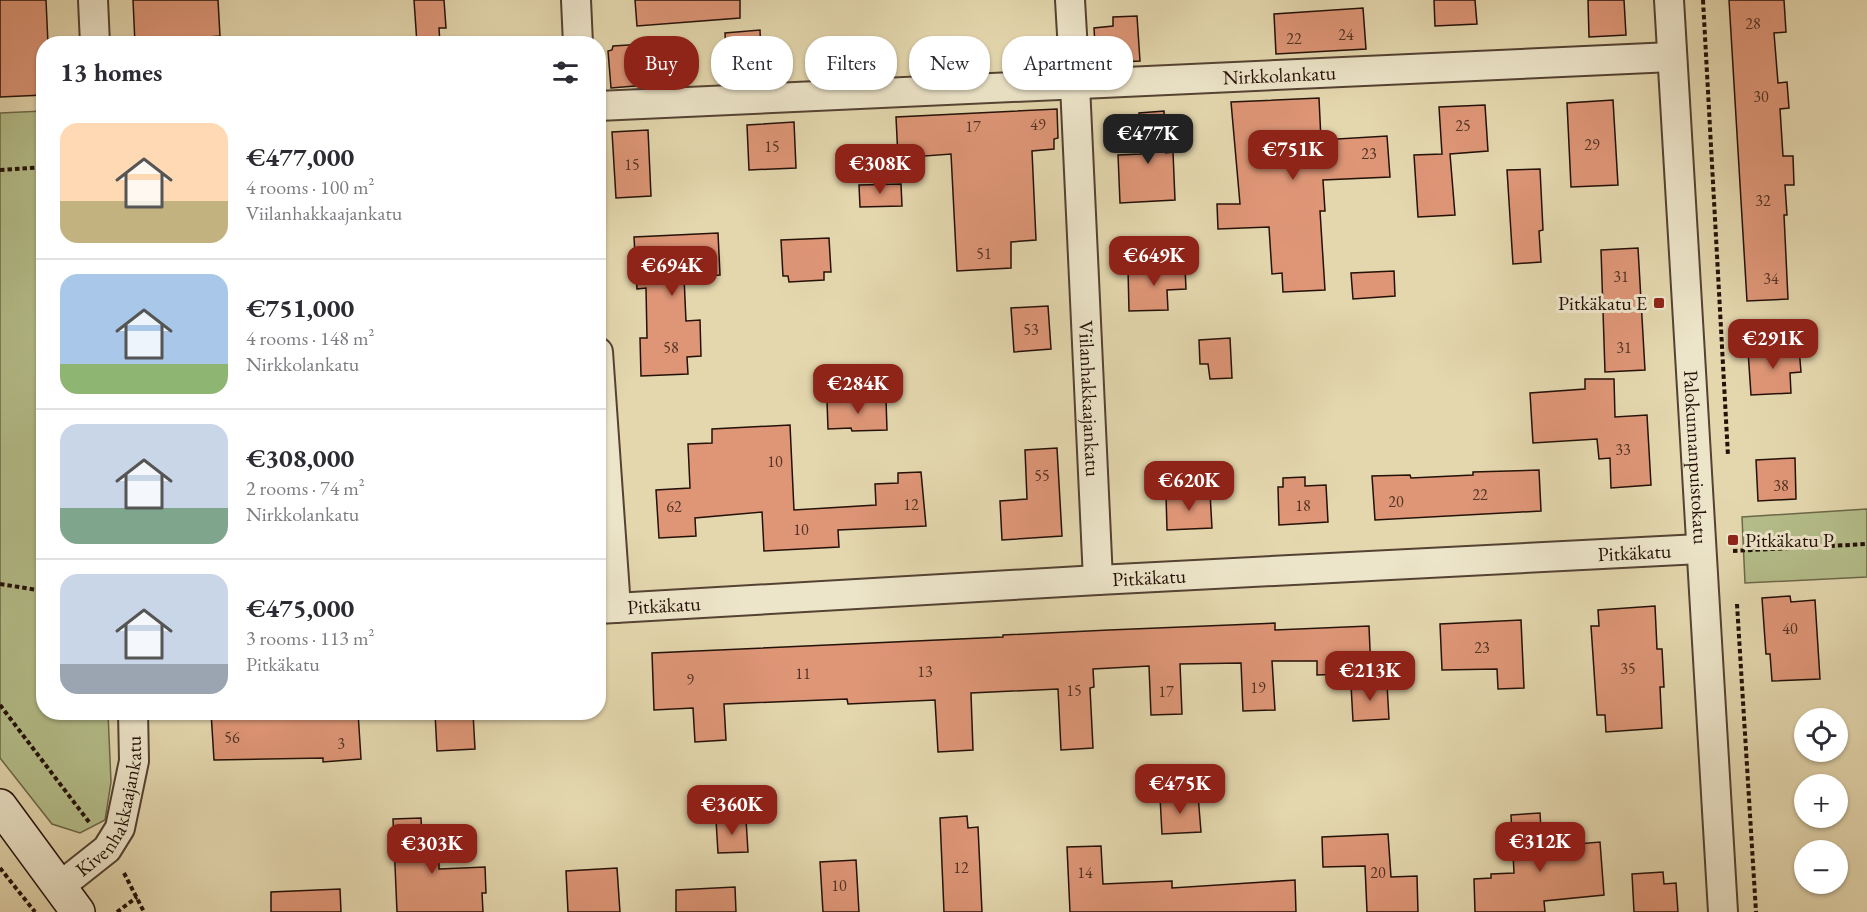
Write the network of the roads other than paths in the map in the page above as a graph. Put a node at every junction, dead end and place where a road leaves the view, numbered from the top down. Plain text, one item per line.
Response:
1 (93, 0) edge
2 (576, 0) edge
3 (1070, 0) edge
4 (1669, 0) edge
5 (95, 36) edge
6 (578, 36) edge
7 (1072, 36) edge
8 (1672, 57) junction
9 (1133, 82) edge
10 (1002, 88) edge
11 (1075, 90) edge
12 (606, 106) edge
13 (1700, 549) junction
14 (606, 580) edge
15 (1098, 580) junction
16 (607, 609) edge
17 (133, 720) edge
18 (0, 806) edge
19 (68, 899) edge
20 (1723, 912) edge

1 - 5 street
2 - 6 street
3 - 7 street, Viilanhakkaajankatu
4 - 8 street, Palokunnanpuistokatu
8 - 9 street, Nirkkolankatu
8 - 13 street, Palokunnanpuistokatu
10 - 12 street, Nirkkolankatu
11 - 15 street, Viilanhakkaajankatu
13 - 15 street, Pitkäkatu
13 - 20 street, Palokunnanpuistokatu
14 - 16 street
15 - 16 street, Pitkäkatu
17 - 19 street, Kivenhakkaajankatu
18 - 19 main road

